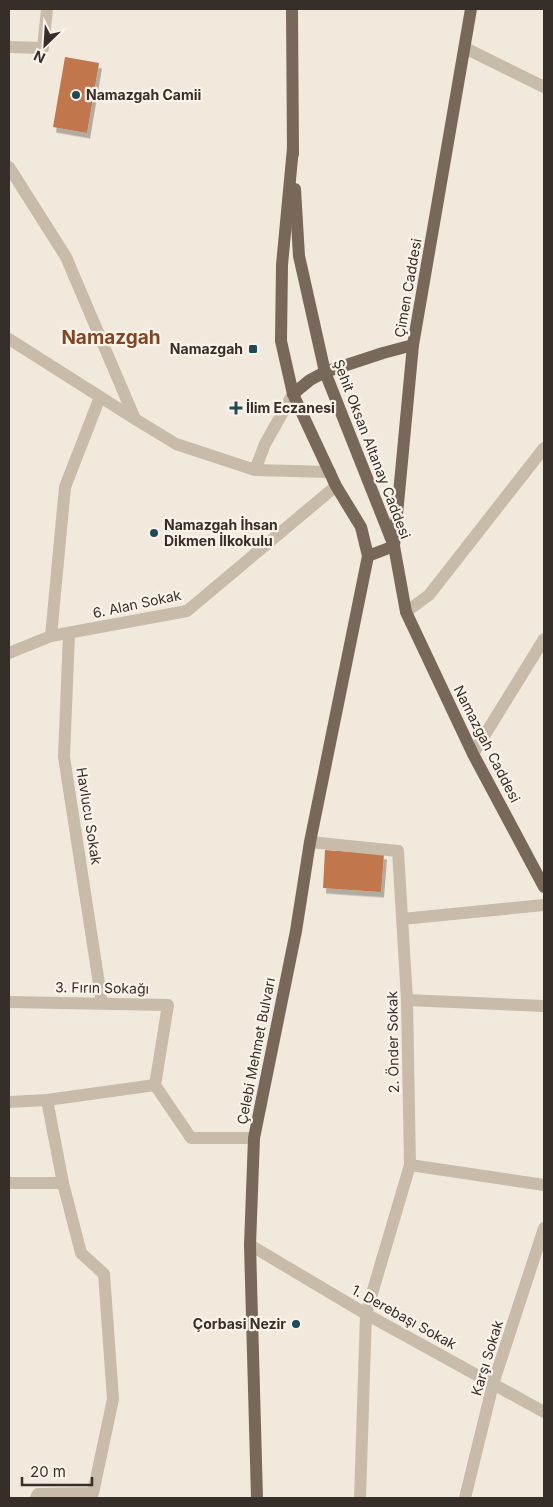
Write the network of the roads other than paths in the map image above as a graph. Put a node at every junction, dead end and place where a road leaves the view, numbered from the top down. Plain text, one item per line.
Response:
1 (47, 9) edge
2 (292, 9) edge
3 (471, 9) edge
4 (9, 46) edge
5 (465, 48) junction
6 (544, 87) edge
7 (293, 148) junction
8 (9, 167) edge
9 (9, 339) edge
10 (413, 345) junction
11 (325, 372) junction
12 (293, 394) junction
13 (100, 397) junction
14 (135, 419) junction
15 (544, 448) edge
16 (255, 470) junction
17 (330, 472) junction
18 (336, 486) junction
19 (394, 546) junction
20 (368, 556) junction
21 (406, 612) junction
22 (356, 617) joint
23 (69, 633) junction
24 (51, 636) junction
25 (544, 639) edge
26 (9, 653) edge
27 (473, 754) junction
28 (310, 842) junction
29 (544, 887) edge
30 (544, 905) edge
31 (402, 919) junction
32 (407, 1000) junction
33 (9, 1002) edge
34 (102, 1002) junction
35 (544, 1006) edge
36 (155, 1085) junction
37 (47, 1100) junction
38 (9, 1102) edge
39 (254, 1138) junction
40 (410, 1165) junction
41 (9, 1183) edge
42 (63, 1183) junction
43 (544, 1185) edge
44 (544, 1228) edge
45 (250, 1245) junction
46 (366, 1314) junction
47 (493, 1384) junction
48 (544, 1412) edge
49 (36, 1498) edge
50 (257, 1498) edge
51 (360, 1498) edge
52 (465, 1498) edge

1 - 4 street
2 - 7 main road, Şehit Oksan Altanay Caddesi
3 - 5 main road, Çimen Caddesi
5 - 6 street
5 - 10 main road, Çimen Caddesi
7 - 11 main road, Şehit Oksan Altanay Caddesi
7 - 12 main road, Şehit Oksan Altanay Caddesi
8 - 14 street
9 - 13 street
10 - 11 main road
10 - 19 main road, Çimen Caddesi
11 - 12 main road
11 - 19 main road, Şehit Oksan Altanay Caddesi
12 - 16 street
12 - 17 main road, Şehit Oksan Altanay Caddesi
13 - 14 street
13 - 24 street
14 - 16 street
15 - 21 street
16 - 17 street
17 - 18 main road, Şehit Oksan Altanay Caddesi
18 - 20 main road, Şehit Oksan Altanay Caddesi
18 - 23 street, 6. Alan Sokak
19 - 20 main road
19 - 21 main road, Şehit Oksan Altanay Caddesi
20 - 22 main road, Şehit Oksan Altanay Caddesi
21 - 27 main road, Namazgah Caddesi
22 - 28 main road, Çelebi Mehmet Bulvarı
23 - 24 street, 6. Alan Sokak
23 - 34 street, Havlucu Sokak
24 - 26 street, 6. Alan Sokak
25 - 27 street
27 - 29 main road, Namazgah Caddesi
28 - 31 street, 2. Önder Sokak
28 - 39 main road, Çelebi Mehmet Bulvarı
30 - 31 street
31 - 32 street, 2. Önder Sokak
32 - 35 street
32 - 40 street, 2. Önder Sokak
33 - 34 street, 3. Fırın Sokağı
34 - 36 street, 3. Fırın Sokağı
36 - 37 street
36 - 39 street
37 - 38 street
37 - 42 street
39 - 45 main road, Çelebi Mehmet Bulvarı
40 - 43 street
40 - 46 street, 2. Önder Sokak
41 - 42 street
42 - 49 street
44 - 47 street, Karşı Sokak
45 - 46 street, 1. Derebaşı Sokak
45 - 50 main road, Çelebi Mehmet Bulvarı
46 - 47 street, 1. Derebaşı Sokak
46 - 51 street, 2. Önder Sokak
47 - 48 street, 1. Derebaşı Sokak
47 - 52 street, Karşı Sokak

